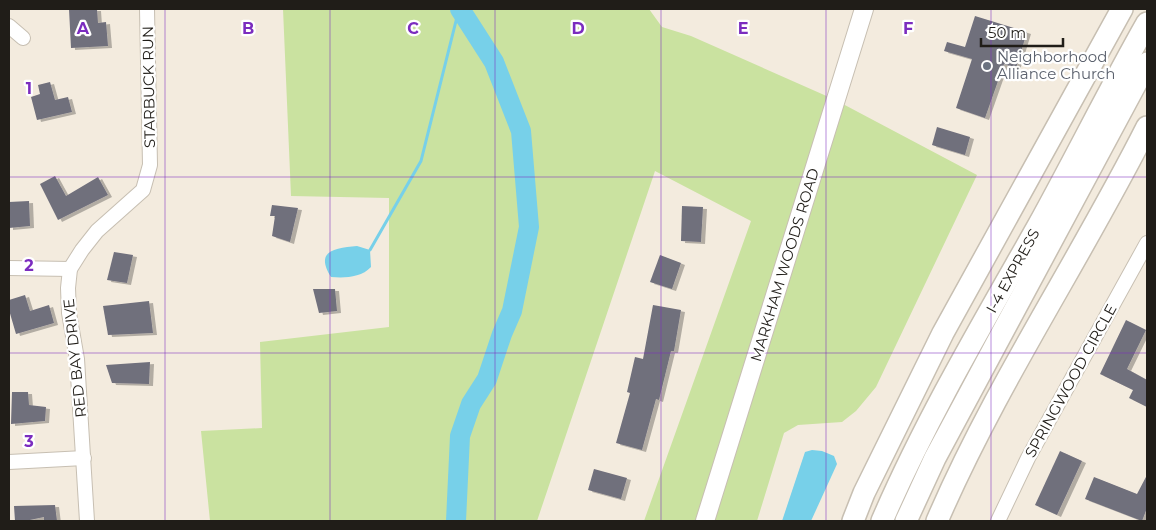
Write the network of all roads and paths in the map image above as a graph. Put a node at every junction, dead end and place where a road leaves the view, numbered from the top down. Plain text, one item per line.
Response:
1 (147, 9) edge
2 (864, 9) edge
3 (1122, 9) edge
4 (1147, 22) edge
5 (9, 26) edge
6 (23, 38) dead end
7 (1147, 63) edge
8 (1147, 127) edge
9 (150, 165) joint
10 (1147, 243) edge
11 (9, 268) edge
12 (70, 269) junction
13 (968, 452) junction
14 (84, 458) junction
15 (9, 462) edge
16 (87, 521) edge
17 (705, 521) edge
18 (853, 521) edge
19 (882, 521) edge
20 (906, 521) edge
21 (937, 521) edge
22 (951, 521) edge
23 (998, 521) edge

1 - 9 street, STARBUCK RUN
2 - 17 main road, MARKHAM WOODS ROAD
3 - 18 highway
4 - 19 highway, I-4 EXPRESS
5 - 6 street
7 - 20 highway, I-4 EXPRESS
8 - 13 highway
9 - 12 street, RED BAY DRIVE
10 - 23 street, SPRINGWOOD CIRCLE
11 - 12 street
12 - 14 street, RED BAY DRIVE
13 - 21 highway
13 - 22 highway
14 - 15 street
14 - 16 street, RED BAY DRIVE

